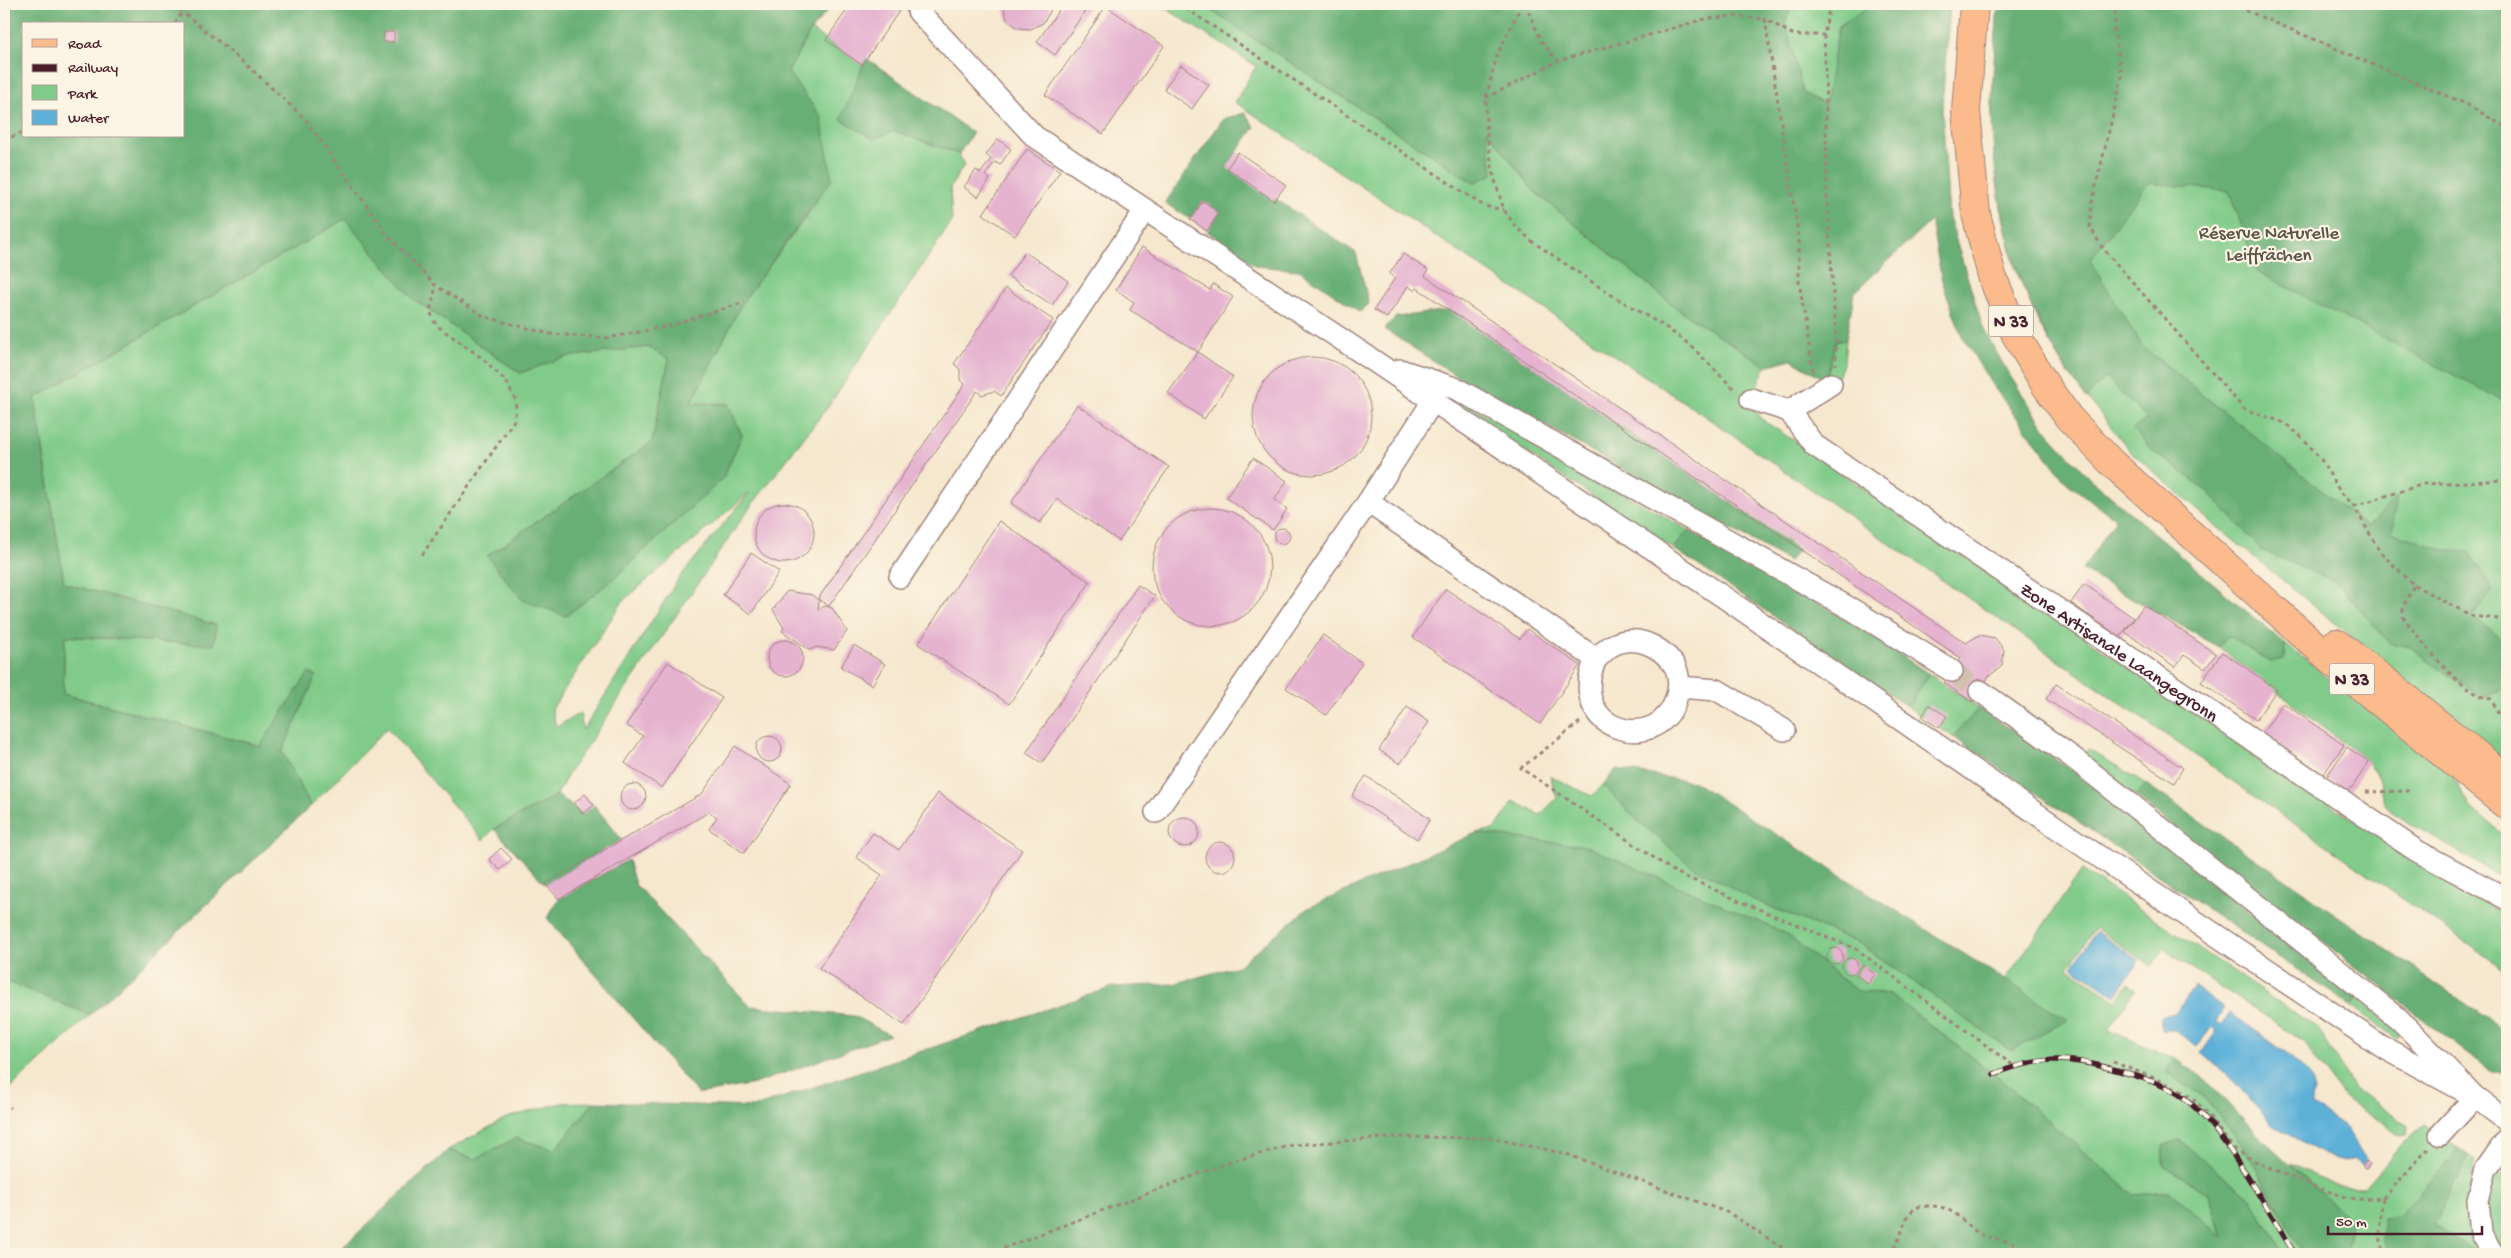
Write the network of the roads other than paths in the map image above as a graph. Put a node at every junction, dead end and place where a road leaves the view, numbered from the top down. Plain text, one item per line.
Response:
1 (924, 4) edge
2 (1974, 4) edge
3 (1145, 210) junction
4 (1374, 361) junction
5 (1824, 389) road end
6 (1751, 399) road end
7 (1433, 401) junction
8 (1789, 411) junction
9 (1368, 502) junction
10 (2202, 546) junction
11 (900, 577) dead end
12 (1596, 659) junction
13 (1952, 671) tunnel mouth
14 (1679, 686) junction
15 (1980, 691) tunnel mouth
16 (1784, 730) dead end
17 (2507, 779) edge
18 (2507, 806) edge
19 (1156, 812) dead end
20 (2507, 899) edge
21 (2474, 1097) junction
22 (2507, 1121) edge
23 (2440, 1136) road end
24 (2507, 1140) edge
25 (2493, 1254) edge

1 - 3 street
2 - 10 main road, N 33
3 - 4 street
3 - 11 street
4 - 7 street
4 - 13 street
5 - 8 street
6 - 8 street
7 - 9 street
7 - 21 street
8 - 20 street, Zone Artisanale Laangegronn
9 - 12 street
9 - 19 street
10 - 17 main road, N 33
10 - 18 main road, N 33
12 - 14 street
12 - 14 street
14 - 16 street
15 - 21 street
21 - 22 street
21 - 23 street
24 - 25 street

